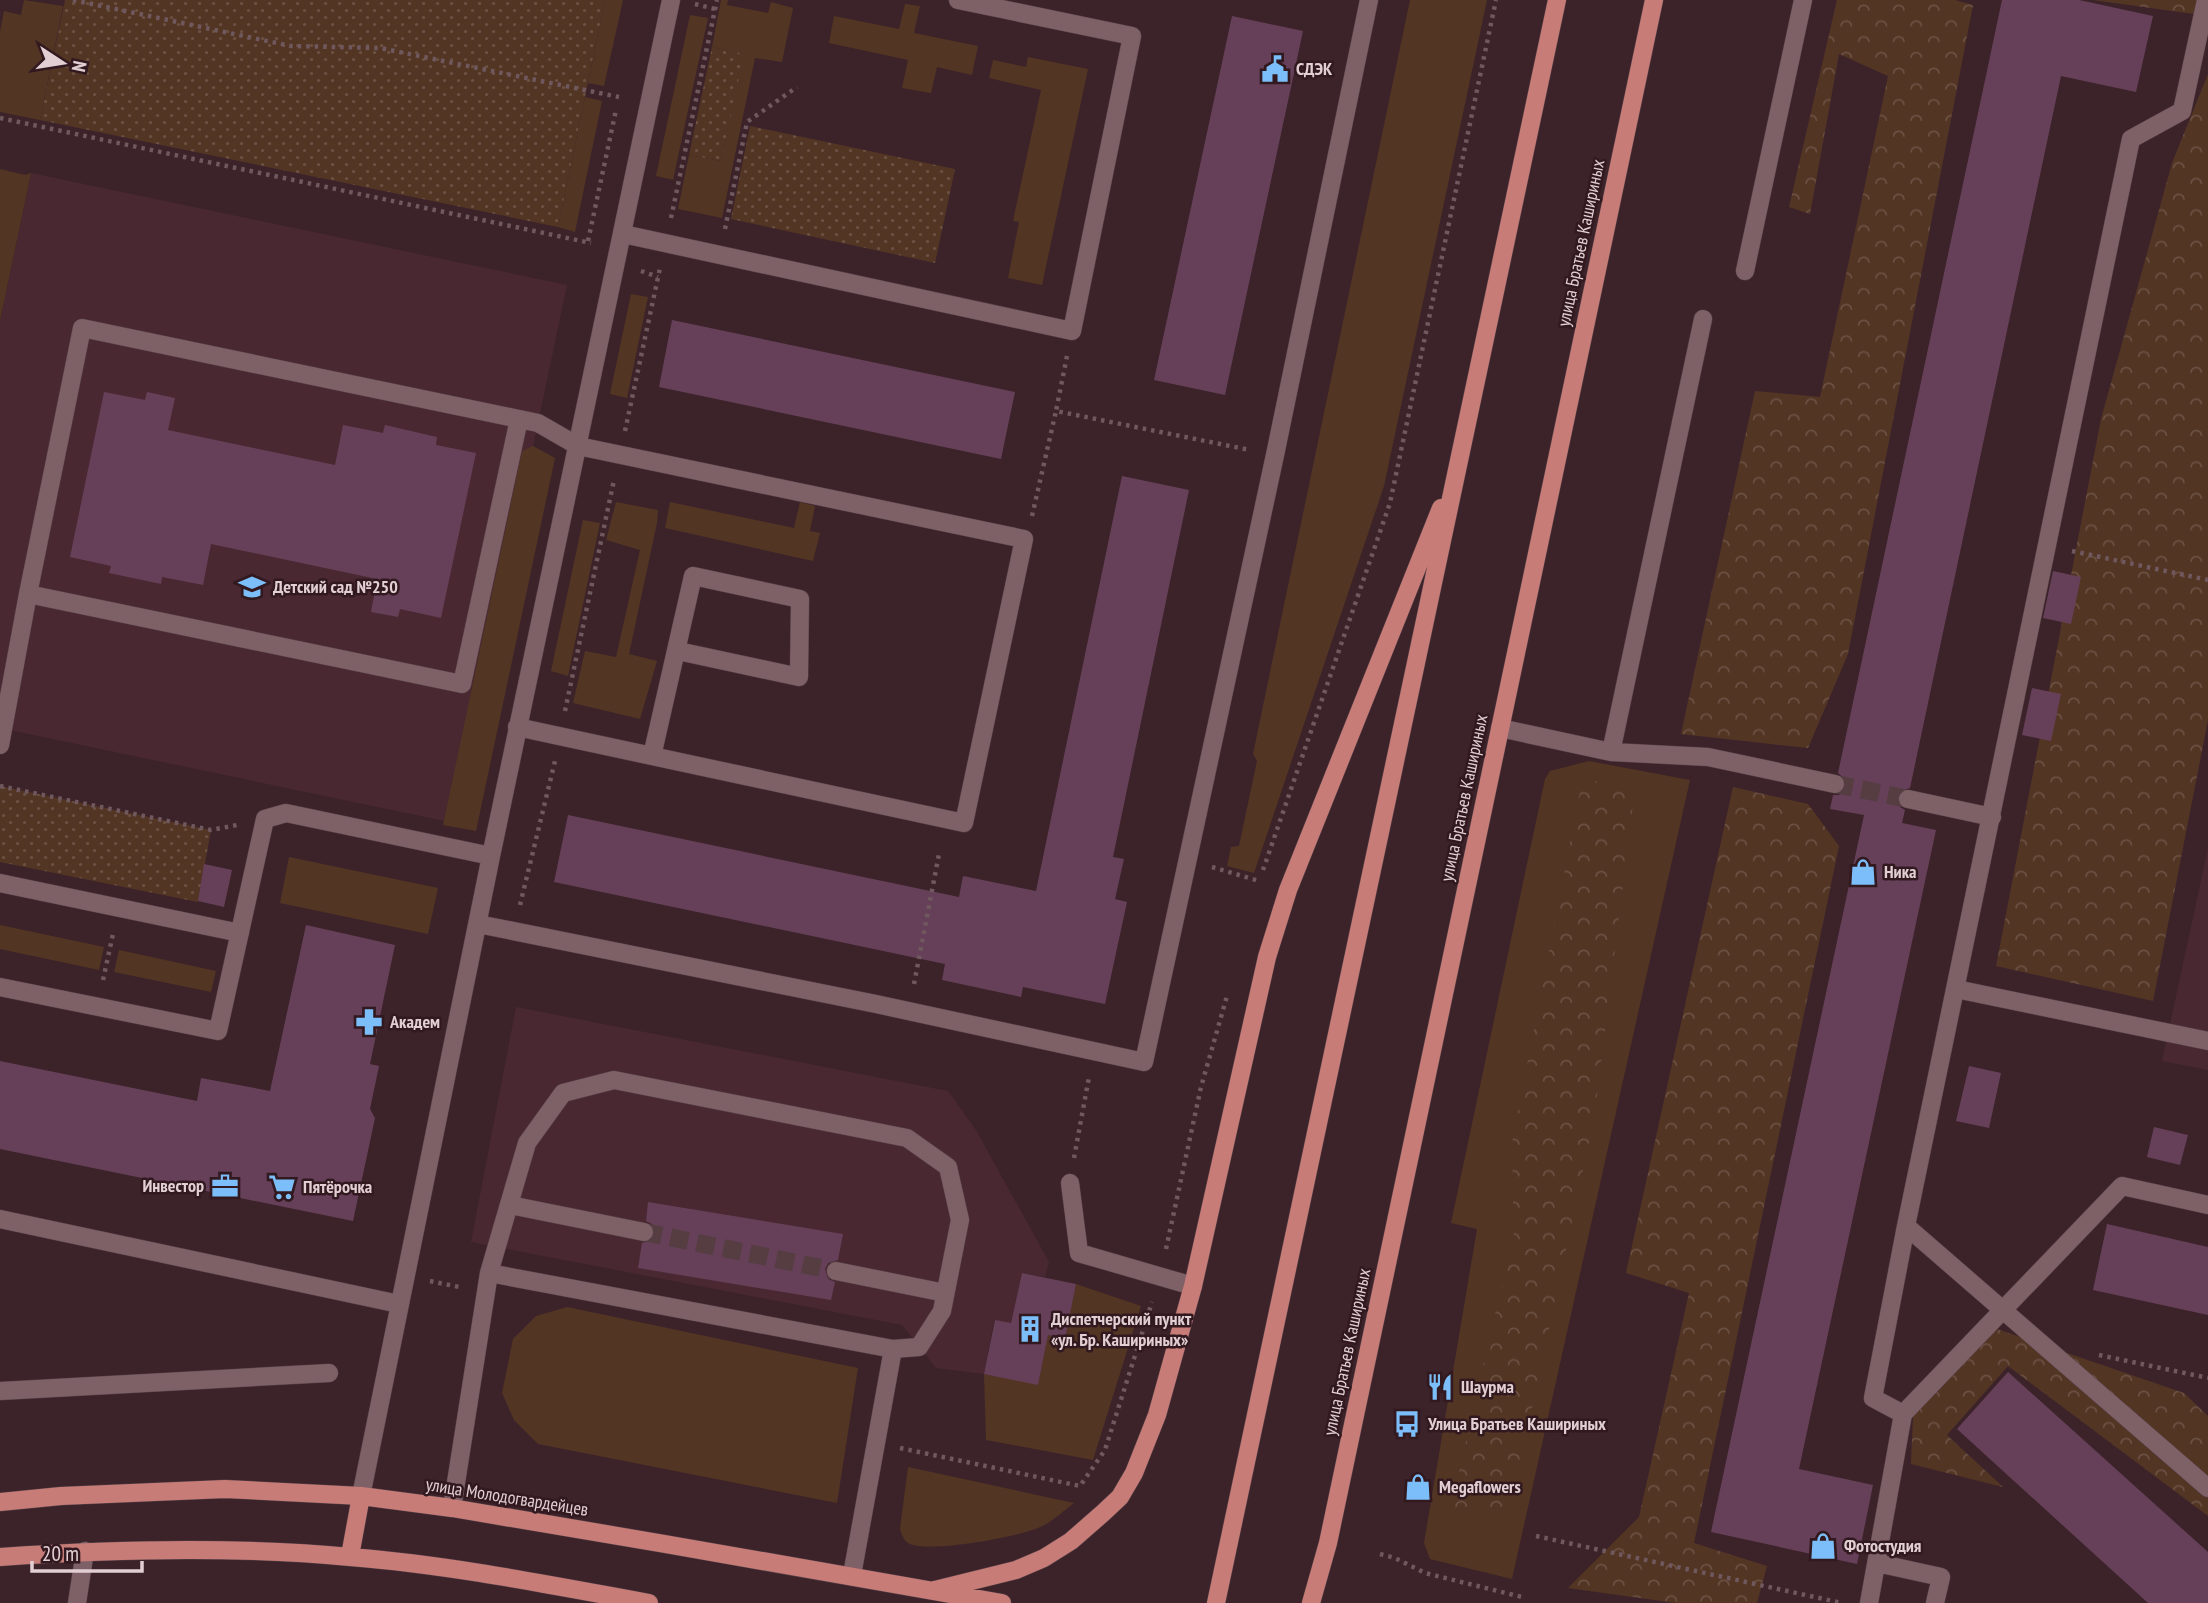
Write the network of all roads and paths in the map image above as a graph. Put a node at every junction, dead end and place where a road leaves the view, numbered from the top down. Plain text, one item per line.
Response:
1 (73, 0) edge
2 (671, 0) edge
3 (958, 0) edge
4 (1369, 0) edge
5 (1496, 0) edge
6 (1557, 0) edge
7 (1654, 0) edge
8 (1803, 0) edge
9 (2206, 0) edge
10 (622, 85) dead end
11 (797, 88) dead end
12 (619, 97) junction
13 (0, 118) edge
14 (623, 234) junction
15 (588, 241) junction
16 (720, 256) junction
17 (617, 264) junction
18 (1745, 271) dead end
19 (1703, 318) dead end
20 (1072, 331) junction
21 (1056, 411) junction
22 (519, 419) junction
23 (578, 446) junction
24 (1275, 454) junction
25 (1459, 462) junction
26 (1024, 539) junction
27 (2048, 547) junction
28 (2208, 580) edge
29 (28, 594) junction
30 (678, 651) junction
31 (517, 727) junction
32 (1500, 728) junction
33 (0, 745) edge
34 (1611, 752) junction
35 (652, 756) junction
36 (1835, 784) tunnel mouth
37 (0, 786) edge
38 (1908, 799) tunnel mouth
39 (1992, 817) junction
40 (265, 819) junction
41 (940, 854) dead end
42 (491, 856) junction
43 (1188, 860) junction
44 (1259, 881) junction
45 (0, 883) edge
46 (1256, 894) dead end
47 (128, 910) junction
48 (478, 924) junction
49 (240, 933) junction
50 (1230, 984) dead end
51 (0, 987) edge
52 (1956, 989) junction
53 (102, 1008) junction
54 (909, 1011) junction
55 (2208, 1041) edge
56 (1094, 1051) junction
57 (1070, 1183) joint
58 (510, 1205) junction
59 (2208, 1205) edge
60 (0, 1219) edge
61 (1906, 1226) junction
62 (644, 1232) tunnel mouth
63 (836, 1271) tunnel mouth
64 (489, 1273) junction
65 (405, 1275) junction
66 (1160, 1278) junction
67 (1193, 1286) junction
68 (945, 1293) junction
69 (399, 1304) junction
70 (2002, 1310) junction
71 (893, 1349) junction
72 (2092, 1353) dead end
73 (329, 1373) dead end
74 (2208, 1378) edge
75 (0, 1391) edge
76 (1903, 1414) junction
77 (876, 1443) junction
78 (2208, 1488) edge
79 (361, 1496) junction
80 (0, 1502) edge
81 (452, 1508) junction
82 (1536, 1536) dead end
83 (85, 1551) junction
84 (1380, 1554) dead end
85 (350, 1556) junction
86 (0, 1557) edge
87 (1877, 1563) junction
88 (852, 1575) junction
89 (935, 1590) junction
90 (1522, 1597) dead end
91 (77, 1603) edge
92 (649, 1603) edge
93 (1002, 1603) edge
94 (1216, 1603) edge
95 (1311, 1603) edge
96 (1842, 1603) edge
97 (1869, 1603) edge
98 (1935, 1603) edge

1 - 12 path
2 - 14 lane
3 - 20 lane
4 - 24 lane
5 - 44 path
6 - 25 main road
7 - 32 main road, улица Братьев Кашириных
8 - 18 lane
9 - 27 lane
10 - 12 path
11 - 16 path
12 - 15 path
13 - 15 path
14 - 16 lane
14 - 17 lane
15 - 17 path
16 - 20 lane
17 - 23 lane
19 - 34 lane
20 - 21 path
21 - 24 path
21 - 26 path
22 - 23 lane
22 - 29 lane
22 - 29 lane
23 - 26 lane
23 - 31 lane
24 - 43 lane
25 - 67 main road
25 - 94 main road
26 - 35 lane
27 - 28 path
27 - 39 lane
29 - 33 lane
30 - 30 lane
30 - 35 lane
31 - 35 lane
31 - 42 lane
32 - 34 lane
32 - 95 main road, улица Братьев Кашириных
34 - 36 lane
37 - 40 path
38 - 39 lane
39 - 52 lane
40 - 42 lane
40 - 49 lane
41 - 54 path
42 - 48 lane
43 - 44 path
43 - 56 lane
44 - 46 path
45 - 47 lane
47 - 49 lane
47 - 53 path
48 - 54 lane
48 - 65 lane
49 - 53 lane
50 - 66 path
51 - 53 lane
52 - 55 lane
52 - 61 lane
54 - 56 lane
56 - 57 path
57 - 66 lane
58 - 62 lane
58 - 64 lane
58 - 68 lane
59 - 70 lane
60 - 69 lane
61 - 70 lane
61 - 76 lane
63 - 68 lane
64 - 65 path
64 - 71 lane
64 - 81 lane
65 - 69 lane
66 - 67 lane
66 - 77 path
67 - 89 main road
68 - 71 lane
69 - 79 lane
70 - 76 lane
70 - 78 lane
71 - 77 lane
72 - 74 path
73 - 75 lane
76 - 87 lane
77 - 88 lane
79 - 80 main road, улица Молодогвардейцев
79 - 81 main road, улица Молодогвардейцев
79 - 85 main road
81 - 88 main road, улица Молодогвардейцев
82 - 96 path
83 - 85 main road
83 - 86 main road
83 - 91 lane
84 - 90 path
85 - 92 main road
87 - 97 lane
87 - 98 lane
88 - 89 main road, улица Молодогвардейцев
89 - 93 main road, улица Молодогвардейцев

